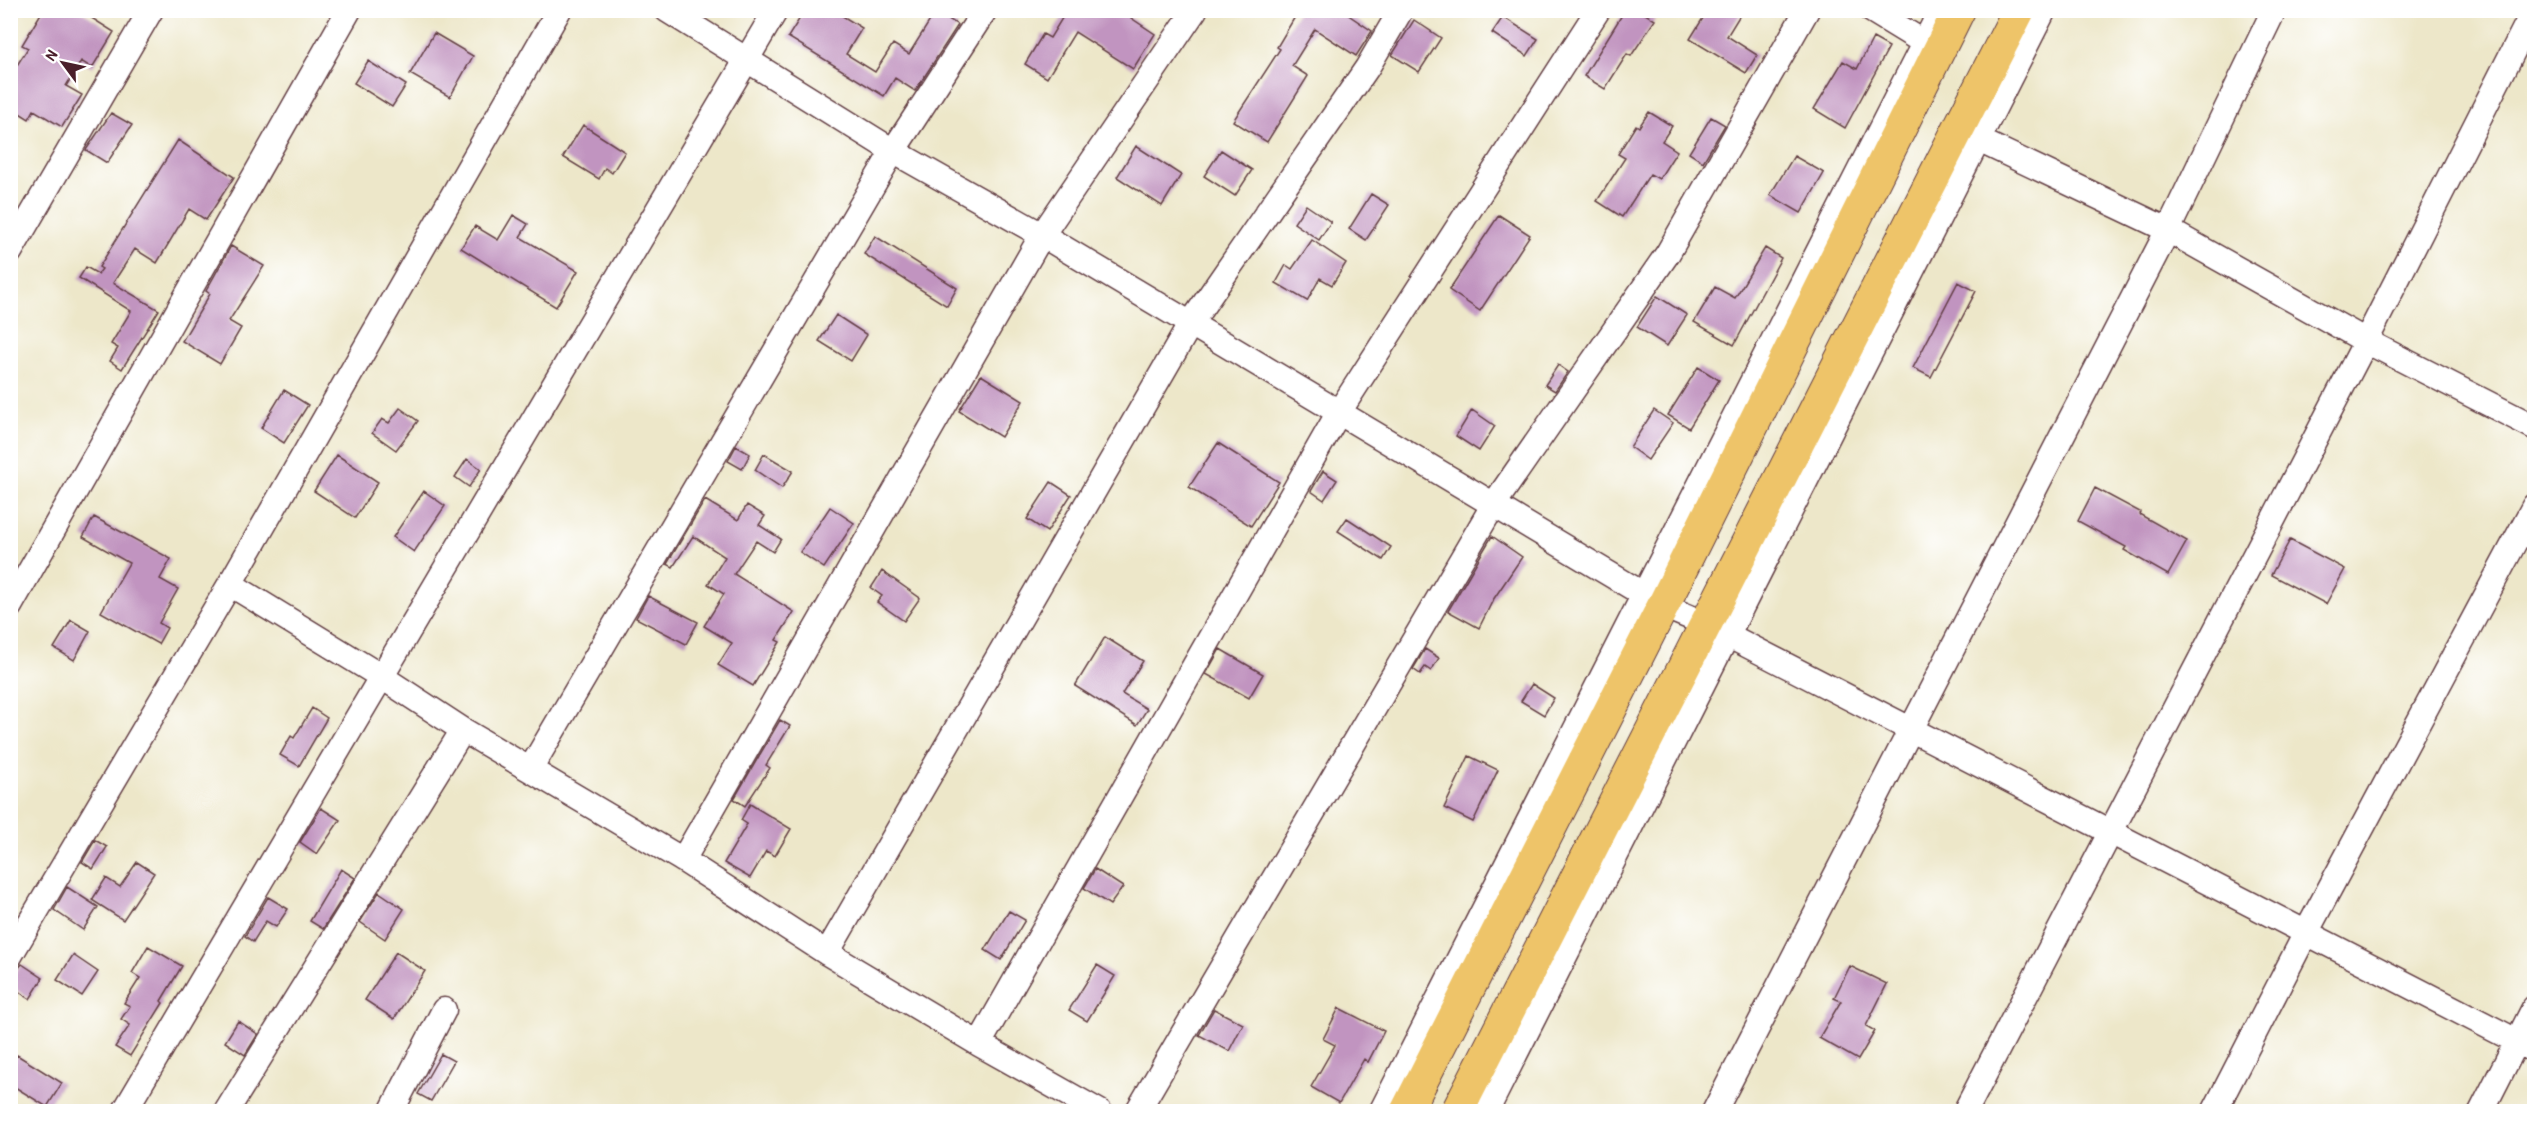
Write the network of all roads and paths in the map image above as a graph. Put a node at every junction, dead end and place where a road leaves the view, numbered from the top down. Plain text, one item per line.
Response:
1 (151, 10) edge
2 (349, 10) edge
3 (559, 10) edge
4 (667, 10) edge
5 (776, 10) edge
6 (985, 10) edge
7 (1195, 10) edge
8 (1401, 10) edge
9 (1598, 10) edge
10 (1807, 10) edge
11 (1871, 10) edge
12 (1941, 10) edge
13 (1959, 10) edge
14 (2019, 10) edge
15 (2044, 10) edge
16 (2274, 10) edge
17 (2534, 10) edge
18 (1931, 47) junction
19 (746, 60) junction
20 (1968, 135) junction
21 (893, 151) junction
22 (2168, 230) junction
23 (1042, 235) junction
24 (10, 252) edge
25 (1191, 323) junction
26 (2366, 341) junction
27 (1339, 412) junction
28 (2535, 427) edge
29 (1494, 504) junction
30 (2535, 506) edge
31 (230, 584) junction
32 (1654, 600) junction
33 (10, 606) edge
34 (1716, 630) junction
35 (382, 677) junction
36 (463, 730) junction
37 (1910, 731) junction
38 (531, 768) junction
39 (2111, 832) junction
40 (683, 860) junction
41 (2307, 932) junction
42 (827, 952) junction
43 (10, 956) edge
44 (2535, 1008) edge
45 (444, 1010) dead end
46 (979, 1044) junction
47 (2526, 1045) edge
48 (124, 1112) edge
49 (226, 1112) edge
50 (391, 1112) edge
51 (1100, 1112) edge
52 (1137, 1112) edge
53 (1381, 1112) edge
54 (1406, 1112) edge
55 (1457, 1112) edge
56 (1486, 1112) edge
57 (1714, 1112) edge
58 (1965, 1112) edge
59 (2214, 1112) edge
60 (2481, 1112) edge

1 - 24 street
2 - 33 street
3 - 31 street
4 - 19 street
5 - 19 street
6 - 21 street
7 - 23 street
8 - 25 street
9 - 27 street
10 - 29 street
11 - 18 street
12 - 18 street
13 - 18 main road
14 - 20 main road
15 - 20 street
16 - 22 street
17 - 26 street
18 - 32 main road
19 - 21 street
19 - 35 street
20 - 22 street
20 - 34 main road
21 - 23 street
21 - 38 street
22 - 26 street
22 - 37 street
23 - 25 street
23 - 40 street
25 - 27 street
25 - 42 street
26 - 28 street
26 - 39 street
27 - 29 street
27 - 46 street
29 - 32 street
29 - 52 street
30 - 41 street
31 - 35 street
31 - 43 street
32 - 34 street
32 - 53 street
32 - 54 main road
34 - 37 street
34 - 55 main road
34 - 56 street
35 - 36 street
35 - 48 street
36 - 38 street
36 - 49 street
37 - 39 street
37 - 57 street
38 - 40 street
39 - 41 street
39 - 58 street
40 - 42 street
41 - 47 street
41 - 59 street
42 - 46 street
44 - 47 street
45 - 50 street
46 - 51 street
47 - 60 street

